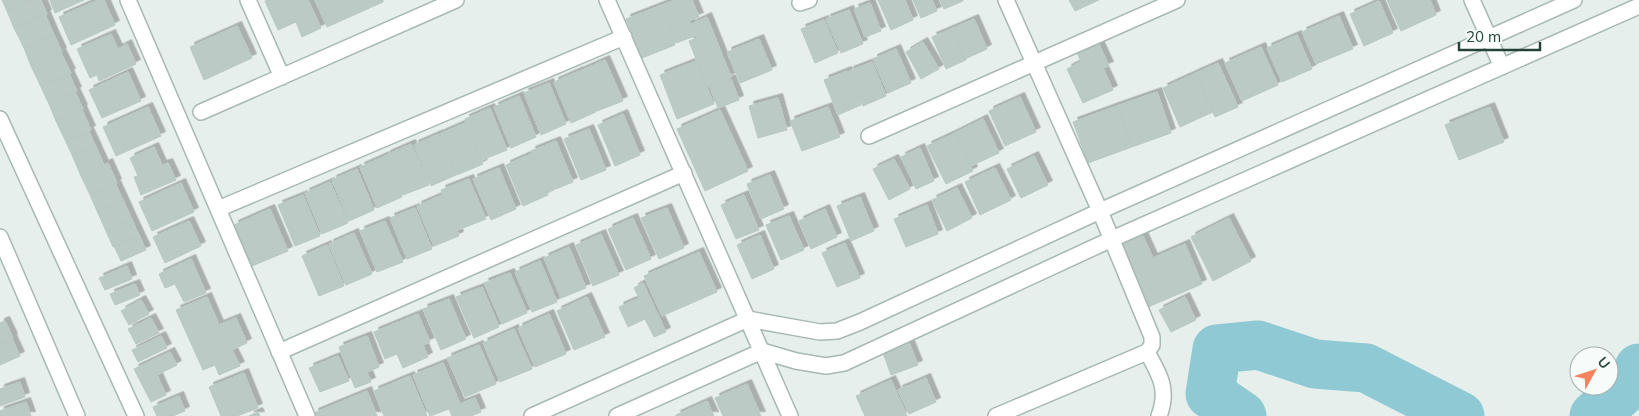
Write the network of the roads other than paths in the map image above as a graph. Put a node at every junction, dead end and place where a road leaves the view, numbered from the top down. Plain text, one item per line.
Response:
1 (128, 0) edge
2 (248, 0) edge
3 (456, 0) edge
4 (607, 0) edge
5 (1006, 0) edge
6 (1177, 0) edge
7 (1472, 0) edge
8 (1574, 0) edge
9 (1639, 6) edge
10 (624, 37) junction
11 (1489, 38) junction
12 (1034, 63) junction
13 (1502, 67) junction
14 (282, 76) junction
15 (201, 112) dead end
16 (0, 119) edge
17 (868, 136) dead end
18 (684, 173) junction
19 (218, 209) junction
20 (1100, 211) junction
21 (0, 237) edge
22 (1112, 239) junction
23 (748, 318) junction
24 (762, 351) junction
25 (280, 352) junction
26 (1147, 352) junction
27 (77, 416) edge
28 (136, 416) edge
29 (307, 416) edge
30 (532, 416) edge
31 (617, 416) edge
32 (790, 416) edge
33 (996, 416) edge
34 (1159, 416) edge

1 - 19 street
2 - 14 street
3 - 14 street
4 - 10 street
5 - 12 street
6 - 12 street
7 - 11 street
8 - 11 street
9 - 13 street
10 - 18 street
10 - 19 street
11 - 13 street
11 - 20 street
12 - 17 street
12 - 20 street
13 - 22 street
14 - 15 street
16 - 28 street
18 - 23 street
18 - 25 street
19 - 25 street
20 - 22 street
20 - 23 street
21 - 27 street
22 - 24 street
22 - 26 street
23 - 24 street
23 - 30 street
24 - 31 street
24 - 32 street
25 - 29 street
26 - 33 street
26 - 34 street

